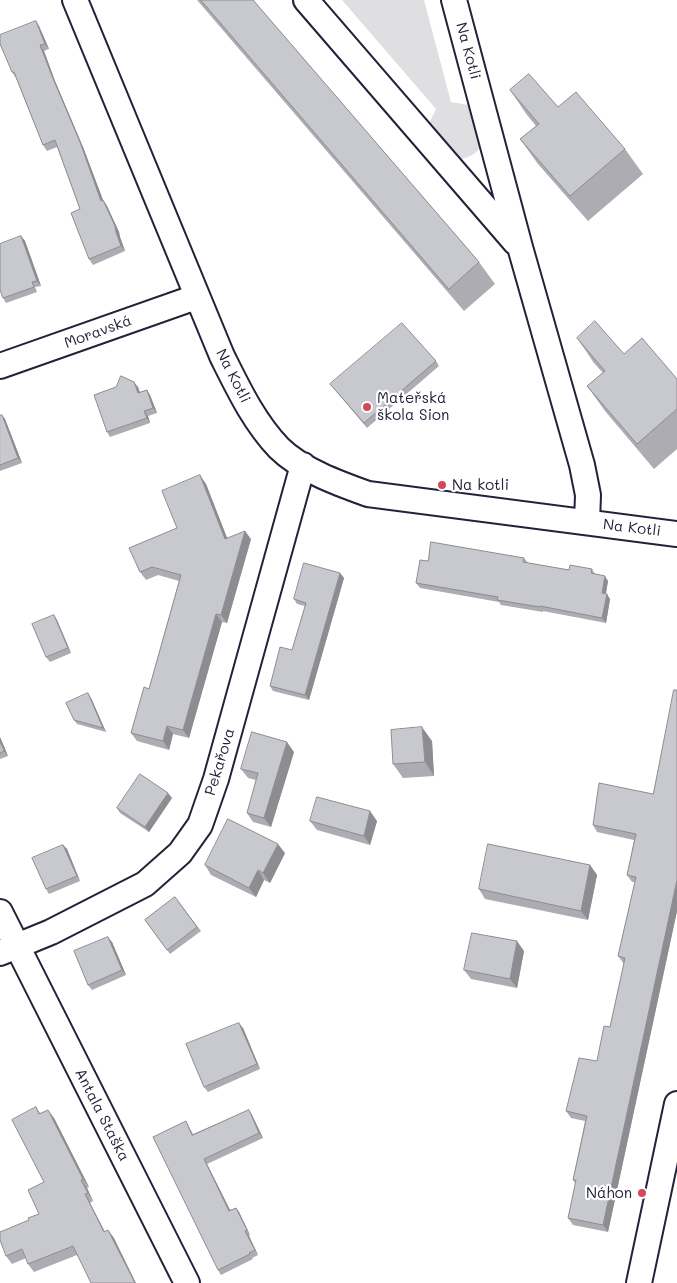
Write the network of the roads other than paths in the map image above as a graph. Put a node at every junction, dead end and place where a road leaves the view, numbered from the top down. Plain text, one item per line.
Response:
1 (75, 0) edge
2 (306, 0) edge
3 (454, 0) edge
4 (520, 247) junction
5 (196, 297) junction
6 (0, 366) edge
7 (303, 465) junction
8 (587, 522) junction
9 (677, 534) edge
10 (0, 912) edge
11 (8, 950) edge
12 (677, 1104) edge
13 (187, 1283) edge
14 (639, 1283) edge

1 - 5 street, Na Kotli
2 - 4 street, Na Kotli
3 - 4 street, Na Kotli
4 - 8 street, Na Kotli
5 - 6 street, Moravská
5 - 7 street, Na Kotli
7 - 8 street, Na Kotli
7 - 11 street, Pekařova
8 - 9 street, Na Kotli
10 - 11 street, Antala Staška
11 - 13 street, Antala Staška
12 - 14 street

